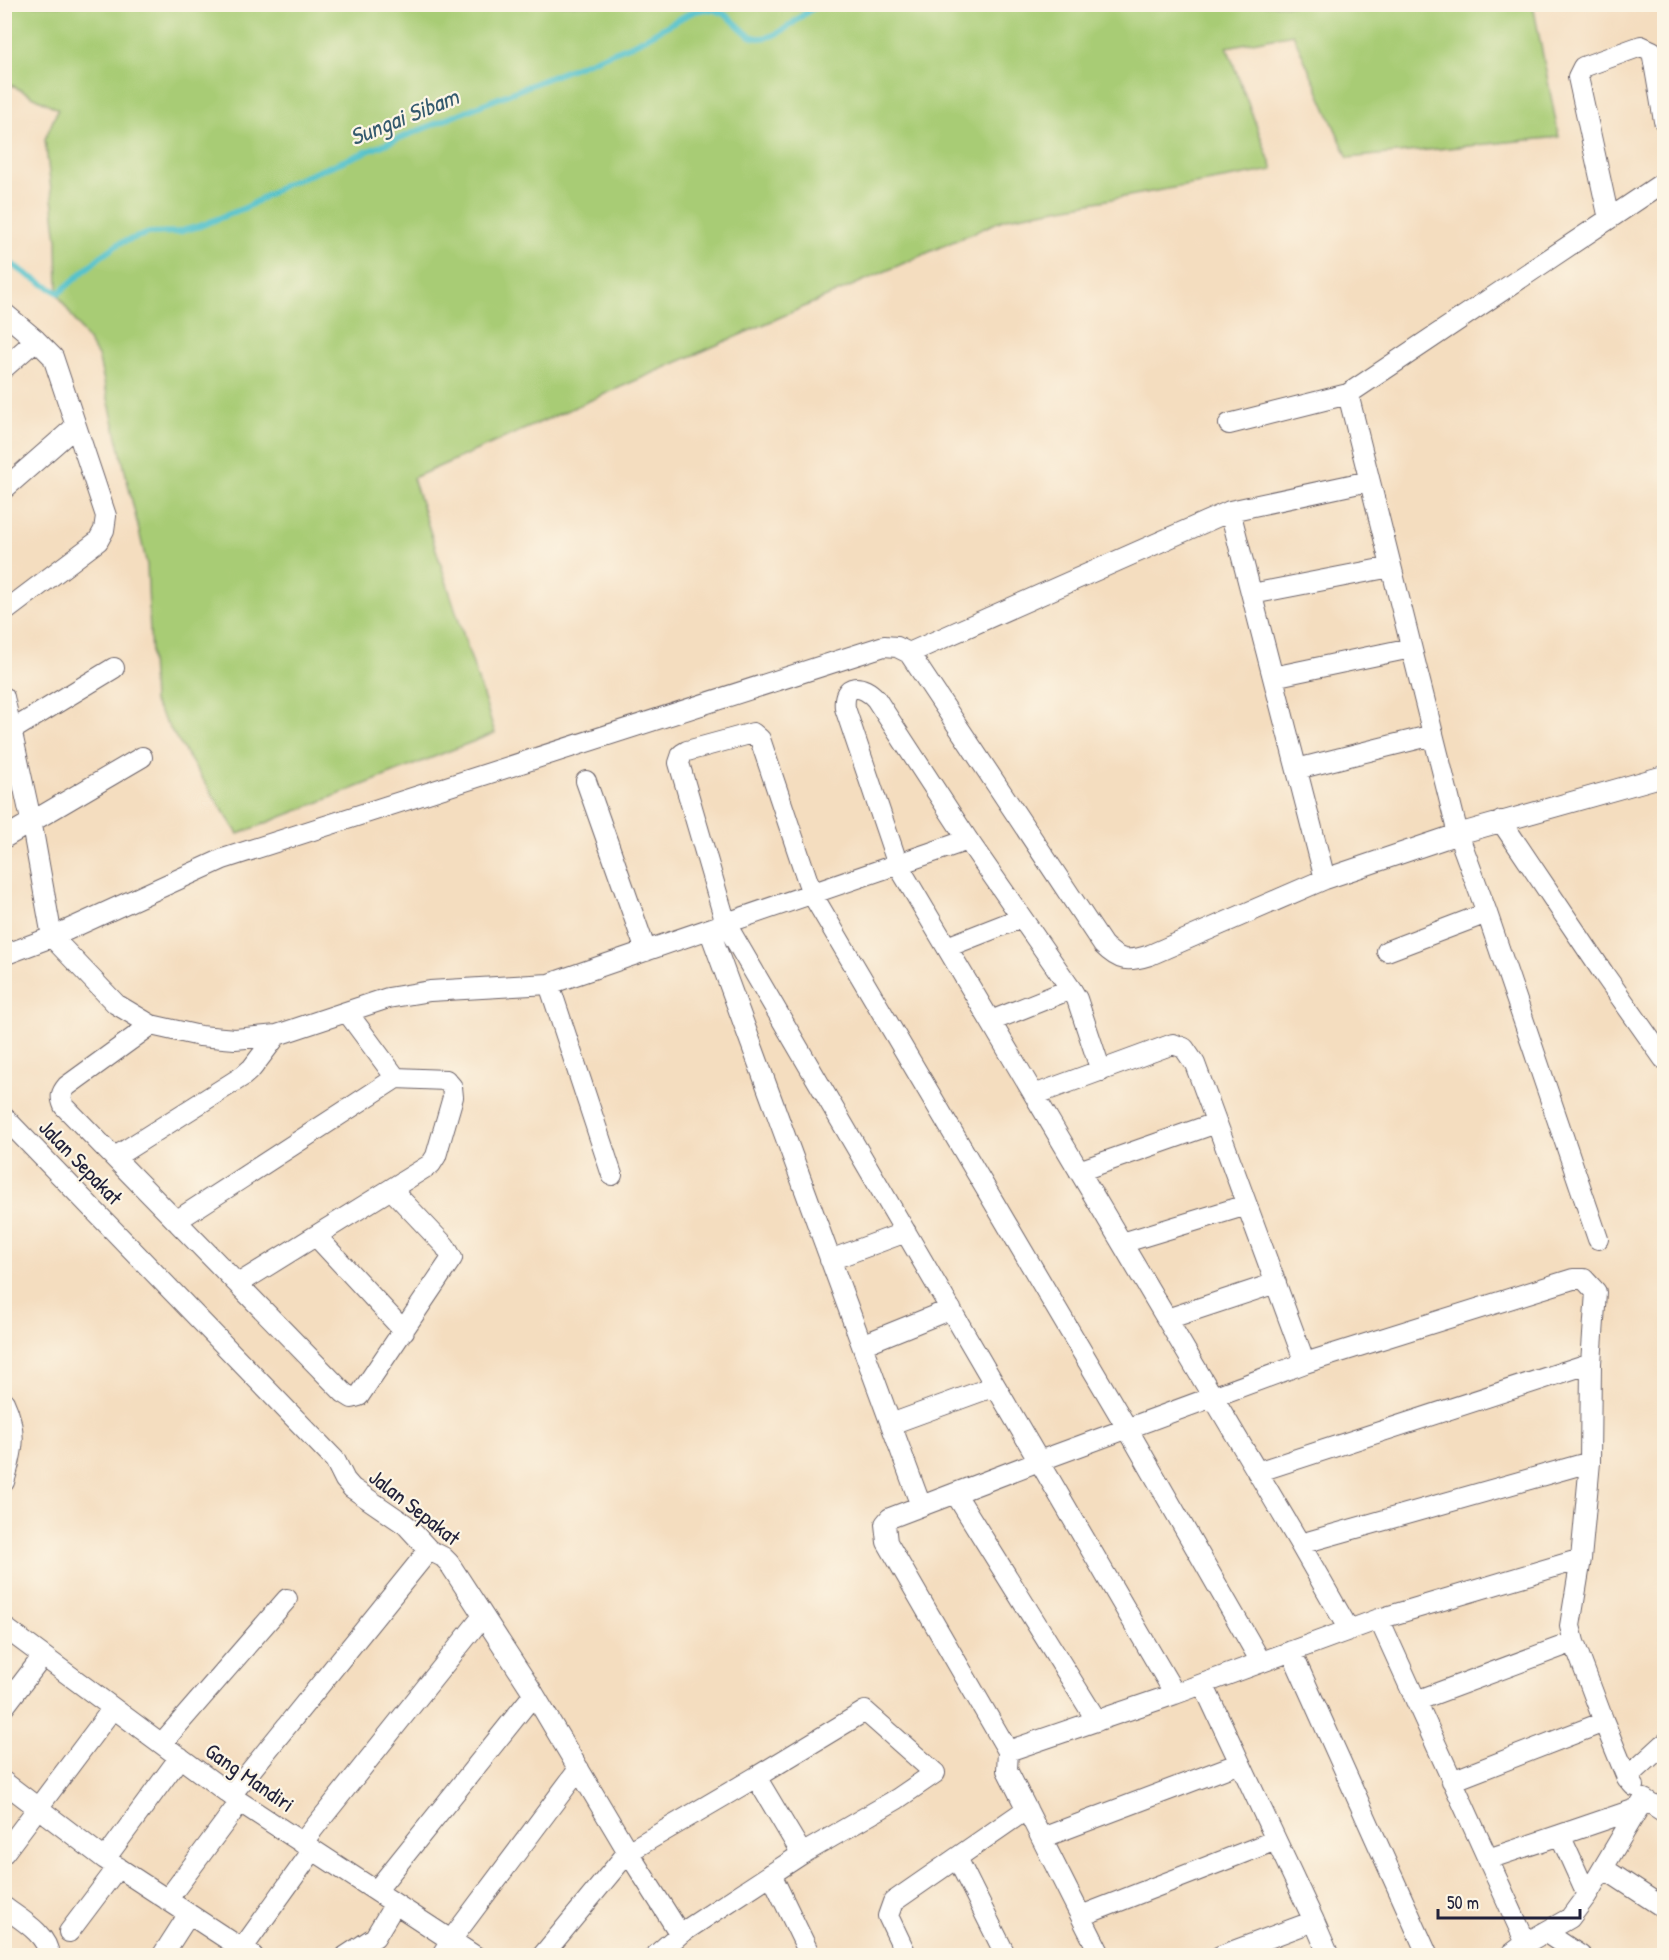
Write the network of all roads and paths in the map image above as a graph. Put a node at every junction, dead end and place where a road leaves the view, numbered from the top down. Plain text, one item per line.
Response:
1 (1665, 121) edge
2 (1665, 182) edge
3 (1609, 219) junction
4 (4, 313) edge
5 (36, 340) junction
6 (4, 368) edge
7 (1348, 394) junction
8 (1229, 424) dead end
9 (76, 426) junction
10 (1369, 481) junction
11 (4, 489) edge
12 (1230, 510) junction
13 (1391, 567) junction
14 (1252, 594) junction
15 (4, 612) edge
16 (1411, 648) junction
17 (909, 653) junction
18 (114, 668) dead end
19 (1274, 677) junction
20 (4, 697) edge
21 (12, 730) junction
22 (1433, 735) junction
23 (142, 757) dead end
24 (1297, 769) junction
25 (1665, 776) edge
26 (586, 781) dead end
27 (31, 820) junction
28 (1501, 821) junction
29 (1458, 834) junction
30 (4, 838) edge
31 (968, 840) junction
32 (898, 865) junction
33 (1325, 879) junction
34 (812, 894) junction
35 (1487, 913) junction
36 (1021, 918) junction
37 (717, 926) junction
38 (52, 937) junction
39 (947, 947) junction
40 (646, 951) junction
41 (1388, 951) dead end
42 (4, 956) edge
43 (549, 984) junction
44 (1071, 989) junction
45 (348, 1012) junction
46 (991, 1021) junction
47 (151, 1025) junction
48 (277, 1035) junction
49 (1665, 1059) edge
50 (1101, 1071) junction
51 (396, 1078) junction
52 (1034, 1095) junction
53 (4, 1117) edge
54 (1216, 1123) junction
55 (115, 1157) junction
56 (1079, 1171) junction
57 (612, 1175) dead end
58 (391, 1189) junction
59 (1247, 1205) junction
60 (176, 1221) junction
61 (906, 1233) junction
62 (316, 1236) junction
63 (1598, 1239) dead end
64 (1122, 1243) junction
65 (831, 1260) junction
66 (1275, 1283) junction
67 (238, 1284) junction
68 (951, 1309) junction
69 (1167, 1319) junction
70 (404, 1331) junction
71 (862, 1345) junction
72 (1305, 1363) junction
73 (1591, 1364) junction
74 (995, 1386) junction
75 (1213, 1396) junction
76 (4, 1402) edge
77 (891, 1424) junction
78 (1127, 1428) junction
79 (1039, 1461) junction
80 (1590, 1462) junction
81 (1257, 1472) junction
82 (4, 1482) edge
83 (955, 1493) junction
84 (921, 1506) junction
85 (1300, 1544) junction
86 (429, 1550) junction
87 (1581, 1559) junction
88 (287, 1599) dead end
89 (483, 1616) junction
90 (1379, 1619) junction
91 (4, 1627) edge
92 (1349, 1630) junction
93 (1574, 1642) junction
94 (1290, 1651) junction
95 (43, 1656) junction
96 (1261, 1662) junction
97 (1203, 1684) junction
98 (534, 1694) junction
99 (1175, 1694) junction
100 (1416, 1701) junction
101 (4, 1707) edge
102 (113, 1708) junction
103 (1097, 1721) junction
104 (1604, 1722) junction
105 (162, 1743) junction
106 (1665, 1744) edge
107 (1008, 1751) junction
108 (180, 1758) junction
109 (1240, 1763) junction
110 (579, 1769) junction
111 (756, 1777) junction
112 (1627, 1778) junction
113 (1452, 1781) junction
114 (4, 1782) edge
115 (236, 1798) junction
116 (1642, 1804) junction
117 (38, 1807) junction
118 (1027, 1809) junction
119 (1665, 1812) edge
120 (1560, 1835) junction
121 (1042, 1838) junction
122 (1276, 1840) junction
123 (308, 1847) junction
124 (628, 1852) junction
125 (4, 1853) edge
126 (802, 1854) junction
127 (957, 1858) junction
128 (1488, 1859) junction
129 (112, 1863) junction
130 (1603, 1868) junction
131 (771, 1874) junction
132 (376, 1892) junction
133 (1587, 1894) junction
134 (167, 1899) junction
135 (395, 1904) junction
136 (4, 1907) edge
137 (1665, 1908) edge
138 (189, 1914) junction
139 (1081, 1916) junction
140 (1314, 1921) junction
141 (69, 1932) dead end
142 (1545, 1932) junction
143 (680, 1934) junction
144 (1526, 1943) junction
145 (446, 1948) edge
146 (49, 1952) edge
147 (248, 1952) edge
148 (808, 1955) edge
149 (162, 1956) edge
150 (345, 1956) edge
151 (475, 1956) edge
152 (542, 1956) edge
153 (655, 1956) edge
154 (907, 1956) edge
155 (1006, 1956) edge
156 (1101, 1956) edge
157 (1220, 1956) edge
158 (1329, 1956) edge
159 (1428, 1956) edge
160 (1509, 1956) edge
161 (1581, 1956) edge

1 - 3 street
2 - 3 street
3 - 7 street
4 - 5 street
5 - 6 street
5 - 9 street
7 - 8 street
7 - 10 street
9 - 11 street
9 - 15 street
10 - 12 street
10 - 13 street
12 - 14 street
12 - 17 street
13 - 14 street
13 - 16 street
14 - 19 street
16 - 19 street
16 - 22 street
17 - 33 street
17 - 38 street
18 - 21 street
19 - 24 street
20 - 21 street
21 - 27 street
22 - 24 street
22 - 29 street
23 - 27 street
24 - 33 street
25 - 28 street
26 - 40 street
27 - 30 street
27 - 38 street
28 - 29 street
28 - 49 street
29 - 33 street
29 - 35 street
31 - 32 street
31 - 32 street
31 - 36 street
32 - 34 street
32 - 39 street
34 - 37 street
34 - 37 street
34 - 78 street
35 - 41 street
35 - 63 street
36 - 39 street
36 - 44 street
37 - 40 street
37 - 61 street
37 - 65 street
38 - 42 street
38 - 47 street
39 - 46 street
40 - 43 street
43 - 45 street
43 - 57 street
44 - 46 street
44 - 50 street
45 - 48 street
45 - 51 street
46 - 52 street
47 - 48 street
47 - 55 street
48 - 55 street
50 - 52 street
50 - 54 street
51 - 58 street
51 - 60 street
52 - 56 street
53 - 86 street, Jalan Sepakat
54 - 56 street
54 - 59 street
55 - 60 street
56 - 64 street
58 - 62 street
58 - 70 street
59 - 64 street
59 - 66 street
60 - 67 street
61 - 65 street
61 - 68 street
62 - 67 street
62 - 70 street
64 - 69 street
65 - 71 street
66 - 69 street
66 - 72 street
67 - 70 street
68 - 71 street
68 - 74 street
69 - 75 street
71 - 77 street
72 - 73 street
72 - 75 street
73 - 80 street
73 - 81 street
74 - 77 street
74 - 79 street
75 - 78 street
75 - 81 street
76 - 82 street
77 - 84 street
78 - 79 street
78 - 96 street
79 - 83 street
79 - 99 street
80 - 85 street
80 - 87 street
81 - 85 street
83 - 84 street
83 - 103 street
84 - 107 street
85 - 92 street
86 - 89 street, Jalan Sepakat
86 - 115 street
87 - 90 street
87 - 93 street
88 - 105 street
89 - 98 street, Jalan Sepakat
89 - 123 street
90 - 92 street
90 - 100 street
91 - 95 street, Gang Mandiri
92 - 94 street
93 - 100 street
93 - 104 street
94 - 96 street
94 - 159 street
95 - 101 street
95 - 102 street, Gang Mandiri
96 - 97 street
97 - 99 street
97 - 109 street
98 - 110 street, Jalan Sepakat
98 - 132 street
99 - 103 street
100 - 113 street
102 - 105 street, Gang Mandiri
102 - 117 street
103 - 107 street
104 - 112 street
104 - 113 street
105 - 108 street, Gang Mandiri
106 - 112 street
107 - 118 street
108 - 115 street, Gang Mandiri
108 - 129 street
109 - 121 street
109 - 122 street
110 - 124 street, Jalan Sepakat
110 - 145 street
111 - 124 street
111 - 126 street
111 - 126 street
112 - 116 street
113 - 128 street
114 - 117 street
115 - 123 street, Gang Mandiri
115 - 134 street
116 - 119 street
116 - 120 street
116 - 130 street
117 - 125 street
117 - 129 street
118 - 121 street
118 - 127 street
120 - 128 street
120 - 133 street
121 - 139 street
122 - 139 street
122 - 140 street
123 - 132 street, Gang Mandiri
123 - 147 street
124 - 143 street, Jalan Sepakat
124 - 152 street
126 - 131 street
127 - 154 street
127 - 155 street
128 - 144 street
129 - 134 street
129 - 141 street
130 - 133 street
130 - 137 street
131 - 143 street
131 - 148 street
132 - 135 street, Gang Mandiri
133 - 142 street
134 - 138 street
135 - 145 street, Gang Mandiri
135 - 150 street
136 - 146 street
138 - 147 street
138 - 149 street
139 - 156 street
140 - 157 street
140 - 158 street
142 - 144 street
142 - 161 street
143 - 153 street
144 - 160 street
145 - 151 street, Gang Mandiri

